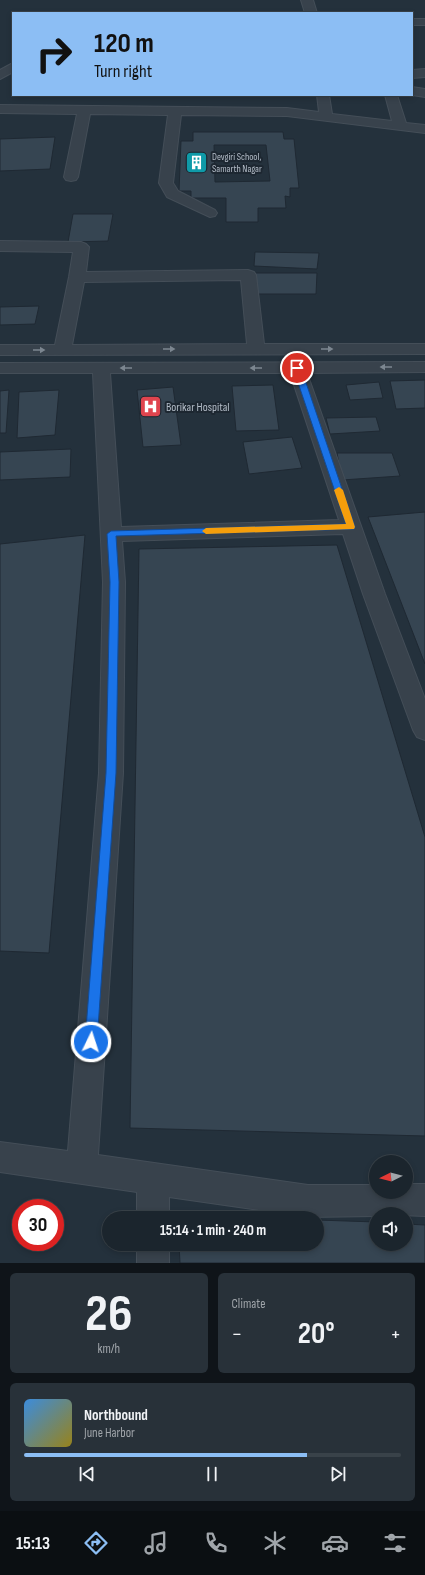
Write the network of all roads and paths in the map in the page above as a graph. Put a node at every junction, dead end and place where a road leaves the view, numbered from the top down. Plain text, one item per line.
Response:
1 (307, 0) edge
2 (311, 12) edge
3 (413, 22) edge
4 (425, 22) edge
5 (12, 68) edge
6 (425, 73) edge
7 (413, 74) edge
8 (0, 75) edge
9 (413, 91) edge
10 (425, 93) edge
11 (323, 96) edge
12 (391, 96) edge
13 (0, 109) edge
14 (84, 110) junction
15 (175, 111) junction
16 (326, 117) junction
17 (400, 126) junction
18 (425, 129) edge
19 (71, 177) dead end
20 (210, 213) dead end
21 (0, 246) edge
22 (77, 277) junction
23 (256, 349) junction
24 (425, 349) edge
25 (0, 350) edge
26 (62, 350) junction
27 (425, 367) edge
28 (0, 368) edge
29 (101, 368) junction
30 (297, 368) junction
31 (351, 527) junction
32 (111, 534) junction
33 (425, 730) edge
34 (0, 1156) edge
35 (82, 1168) junction
36 (154, 1179) junction
37 (425, 1200) edge
38 (153, 1211) edge
39 (153, 1251) edge
40 (153, 1263) edge

1 - 2 street
3 - 4 street
5 - 8 street
6 - 7 street
9 - 10 street
11 - 16 street
12 - 17 street
13 - 14 street
14 - 15 street
14 - 19 street
15 - 16 street
15 - 20 street
16 - 17 street
17 - 18 street
21 - 22 street
22 - 23 street
22 - 26 street
23 -> 24 street
26 -> 23 street
25 -> 26 street
27 -> 30 street
28 - 29 street
30 -> 29 street
29 - 32 street
30 - 31 street
31 - 32 street
31 - 33 street
32 - 35 street
34 - 35 street
35 - 36 street
36 - 37 street
36 - 38 street
39 - 40 street

